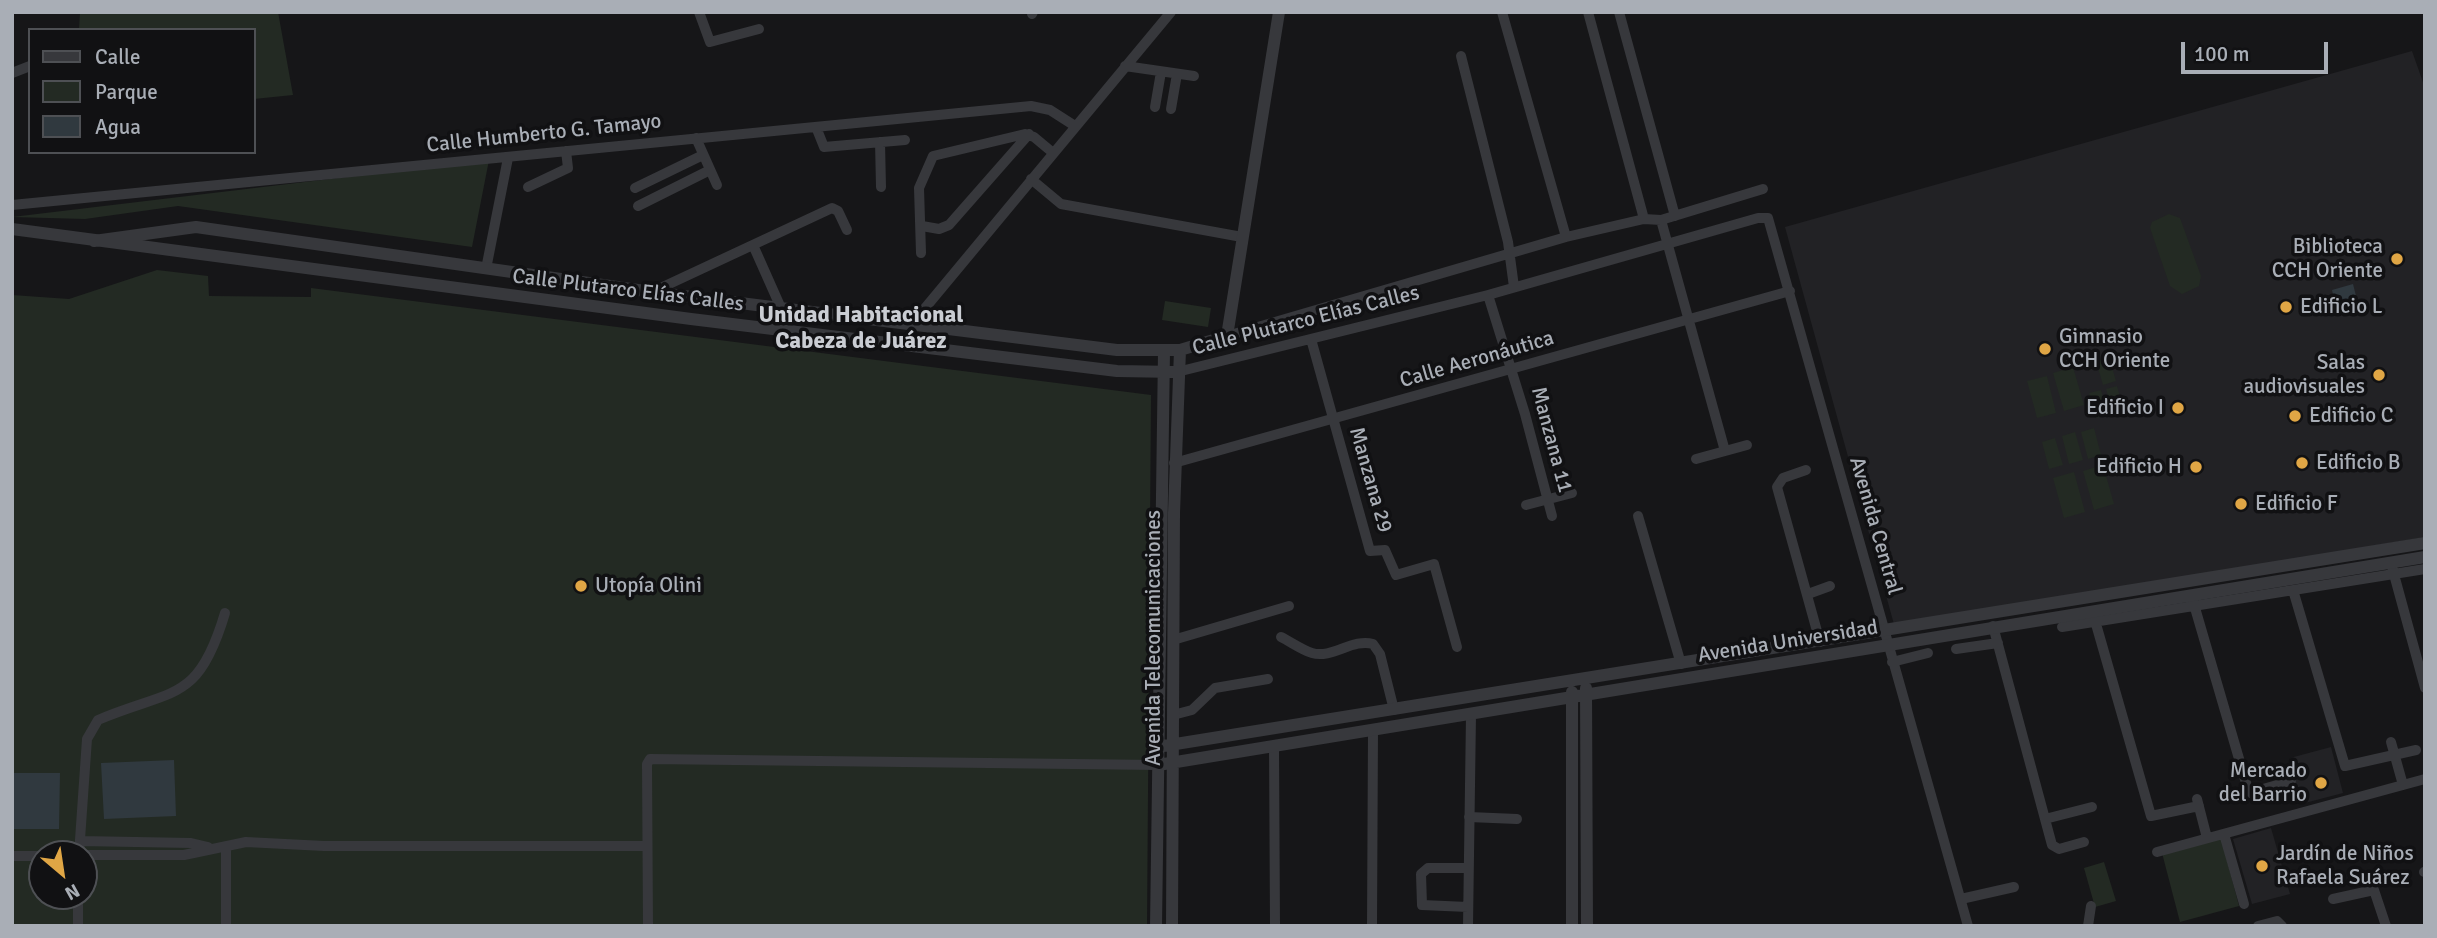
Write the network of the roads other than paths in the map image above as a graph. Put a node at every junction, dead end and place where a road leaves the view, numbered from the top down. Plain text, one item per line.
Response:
1 (699, 12) edge
2 (1171, 12) edge
3 (1279, 12) edge
4 (1502, 12) edge
5 (1588, 12) edge
6 (1619, 12) edge
7 (759, 29) dead end
8 (1461, 56) dead end
9 (1125, 66) junction
10 (1161, 72) junction
11 (1177, 74) junction
12 (1194, 76) dead end
13 (1155, 107) dead end
14 (1171, 109) dead end
15 (1075, 126) junction
16 (816, 127) junction
17 (1029, 134) junction
18 (696, 138) junction
19 (905, 140) dead end
20 (880, 142) junction
21 (566, 151) junction
22 (1052, 152) junction
23 (703, 155) junction
24 (508, 158) junction
25 (710, 170) junction
26 (1031, 179) junction
27 (717, 185) dead end
28 (528, 187) dead end
29 (881, 187) dead end
30 (635, 188) dead end
31 (1763, 188) dead end
32 (12, 205) edge
33 (638, 205) dead end
34 (1675, 216) junction
35 (1768, 218) joint
36 (1644, 219) junction
37 (1661, 220) junction
38 (922, 226) junction
39 (12, 229) edge
40 (847, 230) dead end
41 (1241, 237) junction
42 (1566, 237) junction
43 (94, 241) junction
44 (753, 245) junction
45 (1668, 245) junction
46 (921, 253) dead end
47 (1509, 255) junction
48 (486, 269) junction
49 (1514, 287) junction
50 (1790, 290) junction
51 (652, 292) junction
52 (1488, 295) junction
53 (694, 297) junction
54 (781, 308) junction
55 (691, 319) junction
56 (1689, 319) junction
57 (911, 325) junction
58 (1227, 336) junction
59 (1311, 339) junction
60 (1180, 350) junction
61 (1164, 351) junction
62 (1511, 370) junction
63 (1162, 372) junction
64 (1177, 373) junction
65 (1333, 420) junction
66 (1747, 445) dead end
67 (1725, 451) junction
68 (1696, 459) dead end
69 (1174, 463) junction
70 (1806, 470) dead end
71 (1572, 493) dead end
72 (1547, 499) junction
73 (1526, 505) dead end
74 (1552, 516) dead end
75 (1638, 516) dead end
76 (2425, 543) edge
77 (2425, 557) edge
78 (2392, 568) junction
79 (2425, 569) edge
80 (1830, 586) dead end
81 (2293, 590) junction
82 (2171, 591) junction
83 (1808, 594) junction
84 (2193, 600) junction
85 (1289, 606) dead end
86 (225, 613) dead end
87 (2094, 616) junction
88 (1993, 626) junction
89 (2062, 627) dead end
90 (1884, 632) junction
91 (1281, 637) dead end
92 (1173, 640) junction
93 (1820, 642) junction
94 (1998, 643) junction
95 (1887, 645) junction
96 (1457, 647) dead end
97 (1956, 649) dead end
98 (1928, 653) dead end
99 (1892, 662) junction
100 (1681, 664) junction
101 (1268, 679) dead end
102 (1586, 679) junction
103 (1572, 681) junction
104 (2425, 688) edge
105 (1586, 695) junction
106 (1572, 698) junction
107 (1394, 710) junction
108 (1173, 715) junction
109 (1471, 715) junction
110 (1373, 730) junction
111 (2390, 742) dead end
112 (1173, 745) junction
113 (1274, 746) junction
114 (1157, 747) junction
115 (2416, 750) dead end
116 (2395, 755) junction
117 (1173, 762) junction
118 (1158, 765) junction
119 (2425, 779) edge
120 (2291, 781) dead end
121 (2403, 785) junction
122 (2092, 807) dead end
123 (1469, 817) junction
124 (1517, 819) dead end
125 (2045, 819) junction
126 (2224, 834) junction
127 (2207, 838) junction
128 (80, 840) edge
129 (98, 841) edge
130 (2084, 842) dead end
131 (647, 846) junction
132 (226, 847) junction
133 (212, 849) junction
134 (2157, 852) dead end
135 (98, 855) edge
136 (1468, 868) junction
137 (2014, 887) dead end
138 (1961, 899) junction
139 (2333, 899) dead end
140 (2244, 904) dead end
141 (2091, 906) dead end
142 (1468, 907) junction
143 (226, 926) edge
144 (648, 926) edge
145 (1156, 926) edge
146 (1172, 926) edge
147 (1275, 926) edge
148 (1372, 926) edge
149 (1468, 926) edge
150 (1572, 926) edge
151 (1587, 926) edge
152 (1968, 926) edge
153 (2088, 926) edge
154 (2258, 926) edge
155 (2282, 926) edge
156 (2386, 926) edge

1 - 7 street
2 - 9 street
3 - 41 street
4 - 42 street
5 - 36 street
6 - 34 street
8 - 47 street
9 - 10 street
9 - 15 street
10 - 11 street
10 - 13 street
11 - 12 street
11 - 14 street
15 - 16 street, Calle Humberto G. Tamayo
15 - 22 street
16 - 18 street, Calle Humberto G. Tamayo
16 - 20 street
17 - 22 street
17 - 38 street
17 - 38 street
18 - 21 street, Calle Humberto G. Tamayo
18 - 23 street
19 - 20 street
20 - 29 street
21 - 24 street, Calle Humberto G. Tamayo
21 - 28 street
22 - 26 street
23 - 25 street
23 - 30 street
24 - 32 street, Calle Humberto G. Tamayo
24 - 48 street
25 - 27 street
25 - 33 street
26 - 41 street
26 - 57 street
31 - 34 street, Calle Plutarco Elías Calles
34 - 37 street, Calle Plutarco Elías Calles
35 - 45 street, Calle Plutarco Elías Calles
35 - 50 street, Avenida Central
36 - 37 street, Calle Plutarco Elías Calles
36 - 42 street, Calle Plutarco Elías Calles
37 - 45 street
38 - 46 street
39 - 43 street, Calle Plutarco Elías Calles
40 - 44 street
41 - 58 street
42 - 47 street, Calle Plutarco Elías Calles
43 - 48 street, Calle Plutarco Elías Calles
43 - 55 street, Calle Plutarco Elías Calles
44 - 51 street
44 - 54 street
45 - 49 street, Calle Plutarco Elías Calles
45 - 56 street
47 - 49 street
47 - 58 street, Calle Plutarco Elías Calles
48 - 51 street, Calle Plutarco Elías Calles
49 - 52 street, Calle Plutarco Elías Calles
50 - 56 street, Calle Aeronáutica
50 - 90 street, Avenida Central
51 - 53 street, Calle Plutarco Elías Calles
52 - 59 street, Calle Plutarco Elías Calles
52 - 62 street, Manzana 11
53 - 54 street, Calle Plutarco Elías Calles
53 - 55 street
54 - 57 street, Calle Plutarco Elías Calles
55 - 63 street, Calle Plutarco Elías Calles
56 - 62 street, Calle Aeronáutica
56 - 67 street
57 - 61 street, Calle Plutarco Elías Calles
58 - 60 street, Calle Plutarco Elías Calles
59 - 64 street, Calle Plutarco Elías Calles
59 - 65 street, Manzana 29
60 - 61 street, Calle Plutarco Elías Calles
60 - 64 street, Avenida Telecomunicaciones
61 - 63 street, Avenida Telecomunicaciones
62 - 65 street, Calle Aeronáutica
62 - 72 street, Manzana 11
63 - 64 street, Calle Plutarco Elías Calles
63 - 114 street, Avenida Telecomunicaciones
64 - 69 street, Avenida Telecomunicaciones
65 - 69 street, Calle Aeronáutica
65 - 96 street, Manzana 29
66 - 67 street
67 - 68 street
69 - 92 street, Avenida Telecomunicaciones
70 - 83 street
71 - 72 street
72 - 73 street
72 - 74 street, Manzana 11
75 - 100 street
76 - 82 street, Avenida Universidad
77 - 78 street, Avenida Universidad
78 - 79 street
78 - 81 street
78 - 84 street, Avenida Universidad
78 - 104 street
80 - 83 street
81 - 84 street
81 - 116 street
82 - 84 street, Avenida Universidad
82 - 87 street, Avenida Universidad
82 - 90 street, Avenida Universidad
83 - 93 street
84 - 87 street
84 - 120 street
85 - 92 street
86 - 128 street
87 - 88 street, Avenida Universidad
87 - 89 street
87 - 127 street
88 - 94 street
88 - 95 street, Avenida Universidad
90 - 93 street, Avenida Universidad
90 - 95 street, Avenida Central
91 - 107 street
92 - 108 street, Avenida Telecomunicaciones
93 - 100 street, Avenida Universidad
94 - 97 street
94 - 125 street
95 - 99 street, Avenida Central
95 - 105 street, Avenida Universidad
98 - 99 street
99 - 138 street, Avenida Central
100 - 102 street, Avenida Universidad
101 - 108 street
102 - 103 street, Avenida Universidad
102 - 105 street
103 - 106 street
103 - 107 street, Avenida Universidad
105 - 106 street, Avenida Universidad
105 - 151 street
106 - 109 street, Avenida Universidad
106 - 150 street
107 - 112 street, Avenida Universidad
108 - 112 street, Avenida Telecomunicaciones
109 - 110 street, Avenida Universidad
109 - 123 street
110 - 113 street, Avenida Universidad
110 - 148 street
111 - 116 street
112 - 114 street, Avenida Universidad
112 - 117 street, Avenida Telecomunicaciones
113 - 117 street, Avenida Universidad
113 - 147 street
114 - 118 street, Avenida Telecomunicaciones
115 - 116 street
116 - 121 street
117 - 118 street, Avenida Universidad
117 - 146 street, Avenida Telecomunicaciones
118 - 131 street
118 - 145 street, Avenida Telecomunicaciones
119 - 121 street
121 - 126 street
122 - 125 street
123 - 124 street
123 - 136 street
125 - 130 street
126 - 127 street
126 - 140 street
127 - 134 street
129 - 133 street
131 - 132 street
131 - 144 street
132 - 133 street
132 - 143 street
133 - 135 street
136 - 142 street
136 - 142 street
137 - 138 street
138 - 152 street, Avenida Central
139 - 156 street
141 - 153 street
142 - 149 street
154 - 155 street

